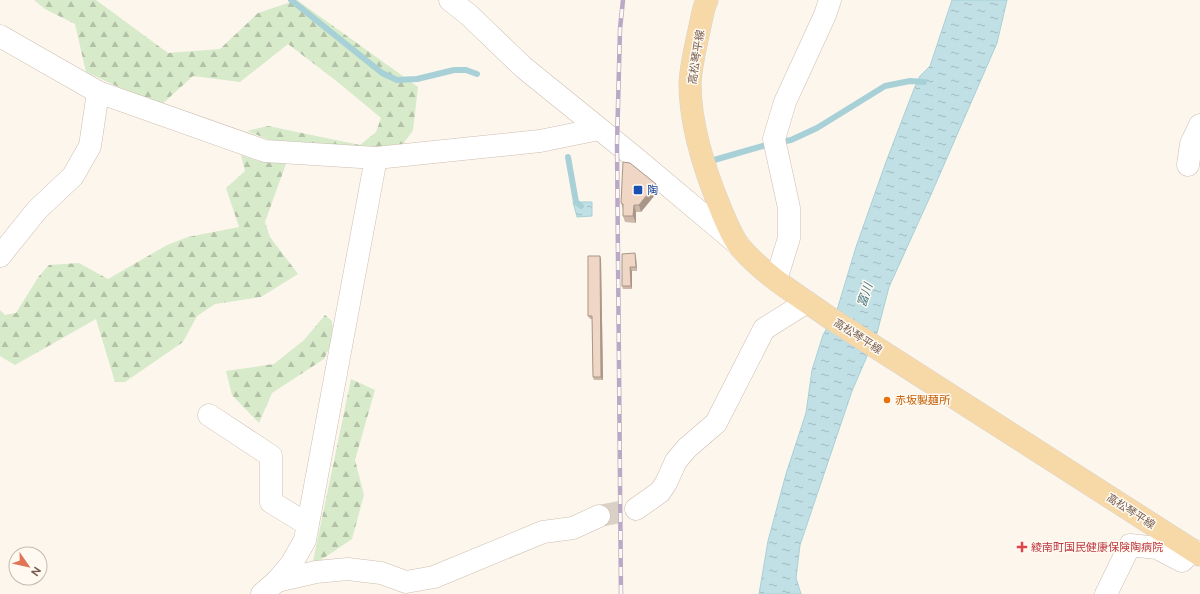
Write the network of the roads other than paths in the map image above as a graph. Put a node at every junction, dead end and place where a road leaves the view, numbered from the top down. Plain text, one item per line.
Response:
1 (450, 0) edge
2 (707, 0) edge
3 (830, 0) edge
4 (0, 36) edge
5 (98, 92) junction
6 (1200, 125) edge
7 (599, 129) junction
8 (376, 158) junction
9 (1188, 166) dead end
10 (740, 246) junction
11 (0, 256) edge
12 (776, 280) junction
13 (807, 302) junction
14 (209, 415) dead end
15 (636, 509) tunnel mouth
16 (599, 516) tunnel mouth
17 (307, 524) junction
18 (1197, 553) edge
19 (270, 587) edge
20 (1106, 594) edge

1 - 7 street
2 - 10 main road, 高松琴平線
3 - 12 street
4 - 5 street
5 - 8 street
5 - 11 street
6 - 9 street
7 - 8 street
7 - 10 street
8 - 17 street
10 - 12 main road, 高松琴平線
12 - 13 main road, 高松琴平線
13 - 15 street
13 - 18 main road, 高松琴平線
14 - 17 street
16 - 19 street
17 - 19 street
18 - 20 street

